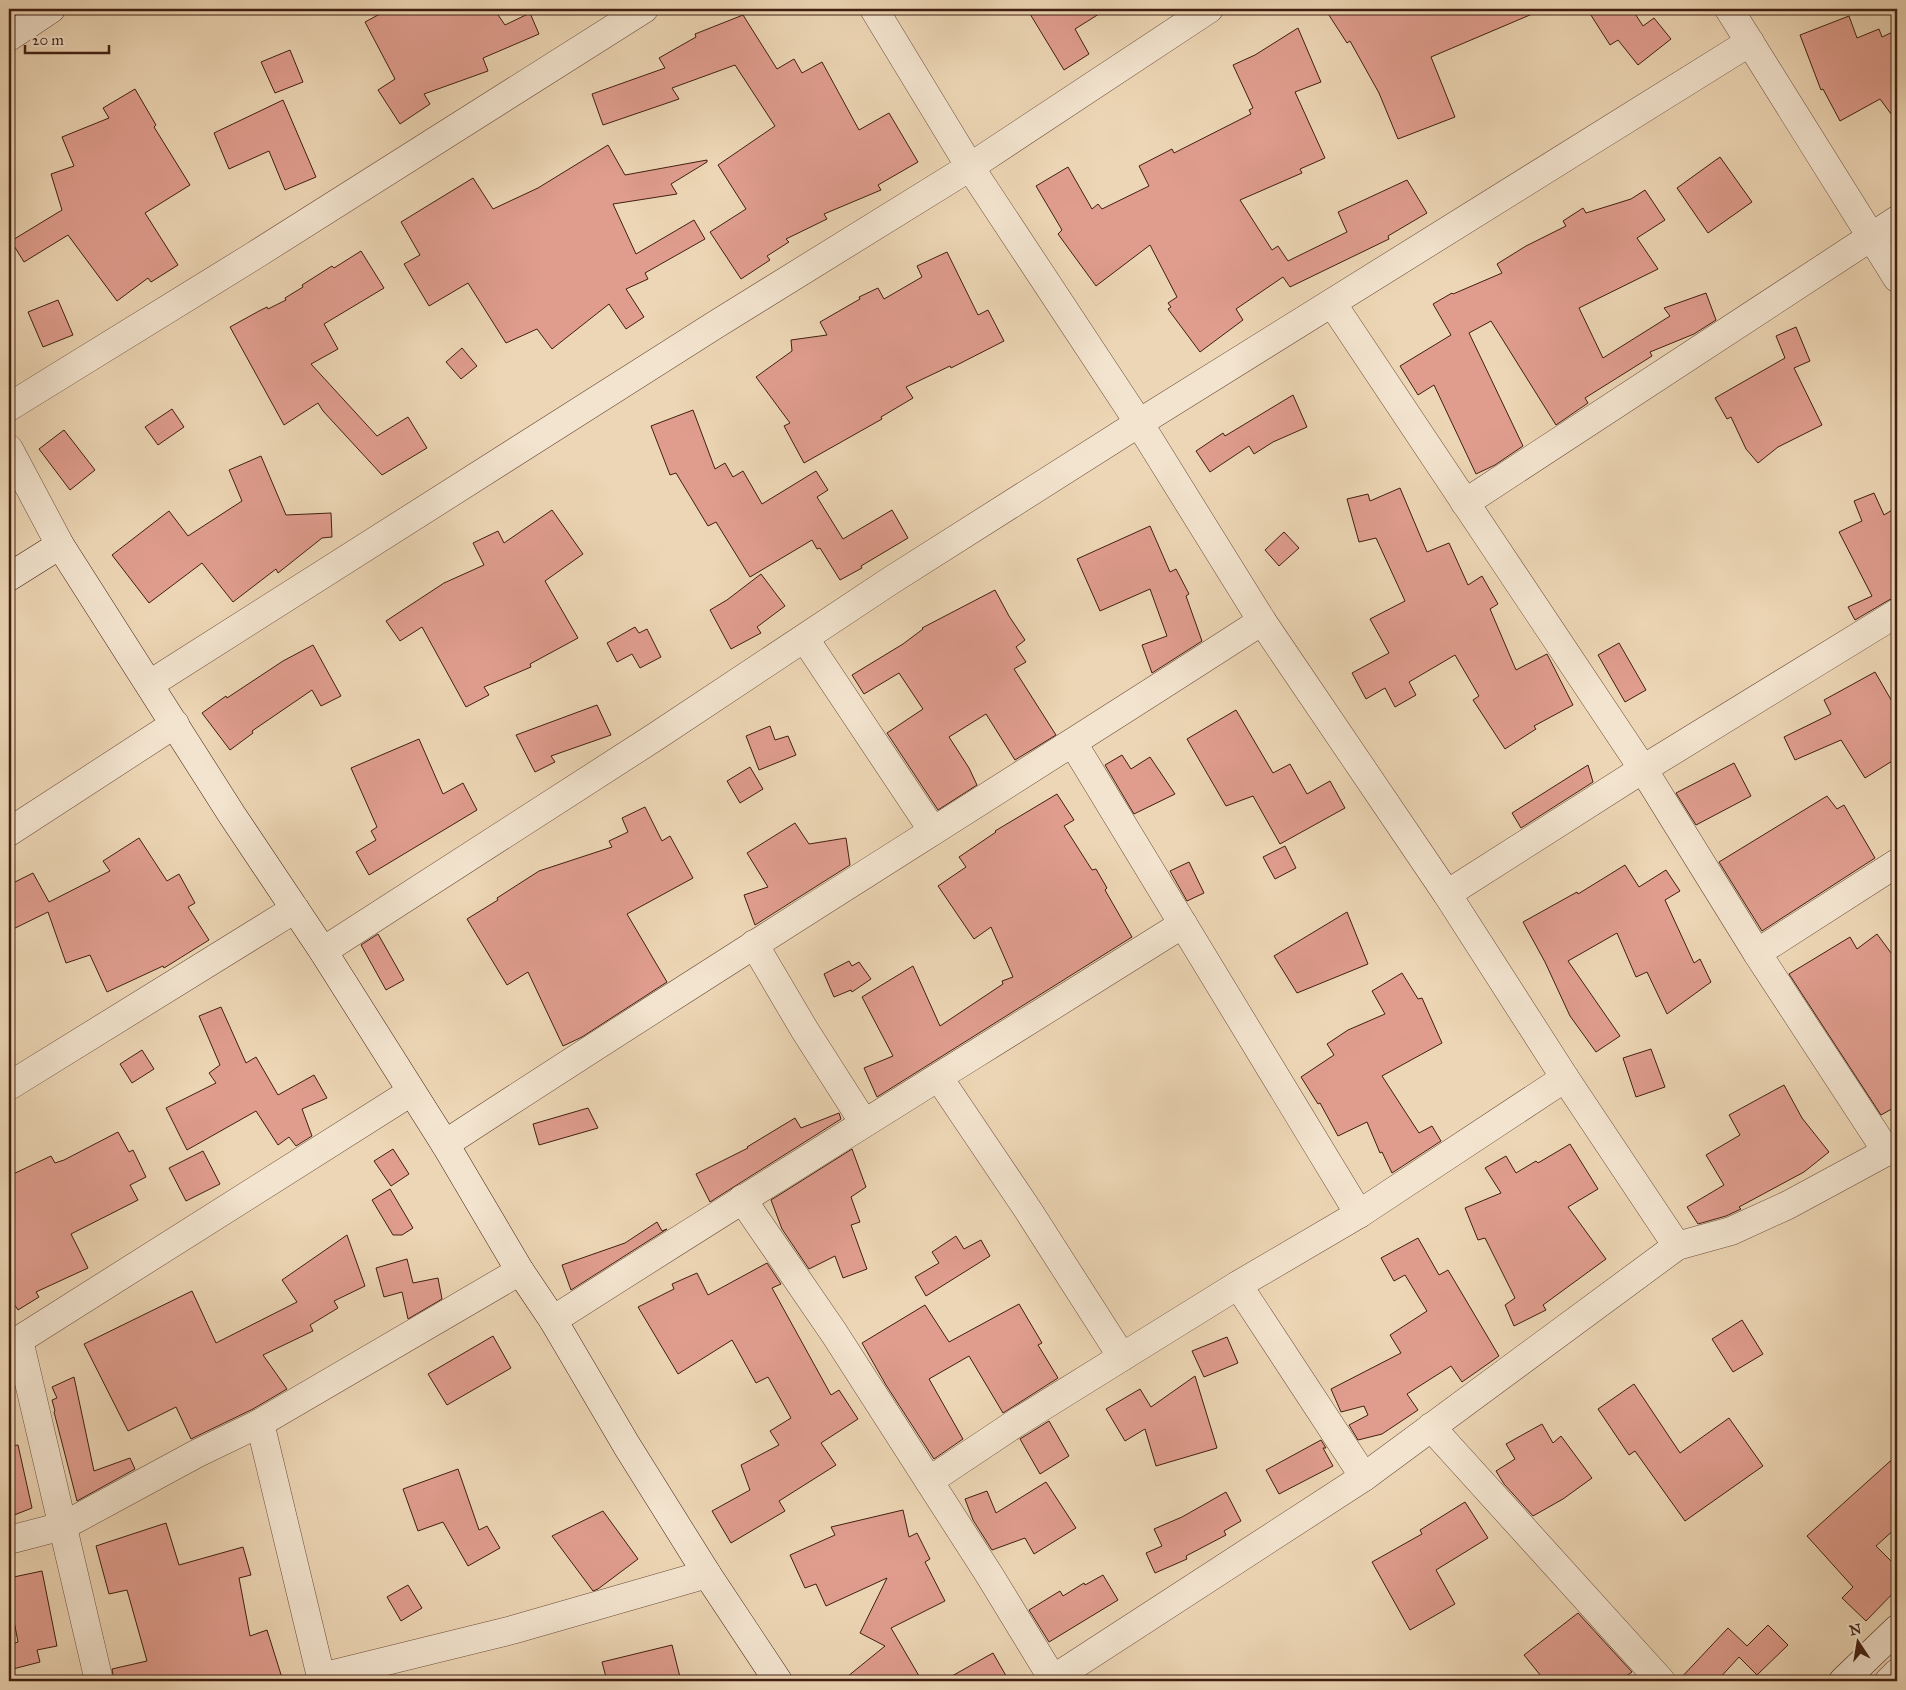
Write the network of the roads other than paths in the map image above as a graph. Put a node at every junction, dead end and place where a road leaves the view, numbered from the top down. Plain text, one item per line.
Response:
1 (51, 9) edge
2 (644, 9) edge
3 (874, 9) edge
4 (1210, 9) edge
5 (1728, 9) edge
6 (9, 37) edge
7 (1750, 42) junction
8 (970, 167) junction
9 (1897, 220) edge
10 (1872, 237) junction
11 (1897, 278) edge
12 (1332, 303) junction
13 (9, 407) edge
14 (1138, 424) junction
15 (9, 448) edge
16 (1465, 503) junction
17 (60, 545) junction
18 (9, 577) edge
19 (1897, 613) edge
20 (1262, 621) junction
21 (805, 639) junction
22 (150, 684) junction
23 (175, 724) junction
24 (1073, 743) junction
25 (1643, 769) junction
26 (933, 831) junction
27 (9, 832) edge
28 (1897, 863) edge
29 (1447, 894) junction
30 (295, 909) junction
31 (1183, 924) junction
32 (754, 944) junction
33 (323, 951) junction
34 (1757, 952) junction
35 (939, 1078) junction
36 (1565, 1078) junction
37 (9, 1086) edge
38 (411, 1092) junction
39 (864, 1123) junction
40 (445, 1144) junction
41 (1892, 1149) edge
42 (742, 1199) junction
43 (1359, 1214) junction
44 (1677, 1246) junction
45 (520, 1271) junction
46 (1238, 1285) junction
47 (553, 1320) junction
48 (14, 1343) edge
49 (1122, 1357) junction
50 (260, 1423) junction
51 (1431, 1428) junction
52 (1364, 1477) junction
53 (929, 1481) junction
54 (63, 1526) junction
55 (9, 1540) edge
56 (707, 1574) junction
57 (1897, 1629) edge
58 (322, 1679) edge
59 (99, 1681) edge
60 (778, 1681) edge
61 (1052, 1681) edge
62 (1661, 1681) edge
63 (1843, 1681) edge

1 - 6 street
2 - 13 street
3 - 8 street
4 - 8 street
5 - 7 street
7 - 10 street
7 - 12 street
8 - 14 street
8 - 22 street
9 - 10 street
10 - 11 street
10 - 16 street
12 - 14 street
12 - 16 street
14 - 20 street
14 - 21 street
15 - 17 street
16 - 25 street
17 - 18 street
17 - 22 street
19 - 25 street
20 - 24 street
20 - 29 street
21 - 26 street
21 - 33 street
22 - 23 street
23 - 27 street
23 - 30 street
24 - 26 street
24 - 31 street
25 - 29 street
25 - 34 street
26 - 32 street
28 - 34 street
29 - 36 street
30 - 33 street
30 - 37 street
31 - 35 street
31 - 43 street
32 - 39 street
32 - 40 street
33 - 38 street
34 - 41 street
35 - 39 street
35 - 49 street
36 - 43 street
36 - 44 street
38 - 40 street
38 - 48 street
39 - 42 street
40 - 45 street
41 - 44 street
42 - 47 street
42 - 53 street
43 - 46 street
44 - 51 street
45 - 47 street
45 - 50 street
46 - 49 street
46 - 52 street
47 - 56 street
48 - 54 street
49 - 53 street
50 - 54 street
50 - 58 street
51 - 52 street
51 - 62 street
52 - 61 street
53 - 61 street
54 - 55 street
54 - 59 street
56 - 58 street
56 - 60 street
57 - 63 street

